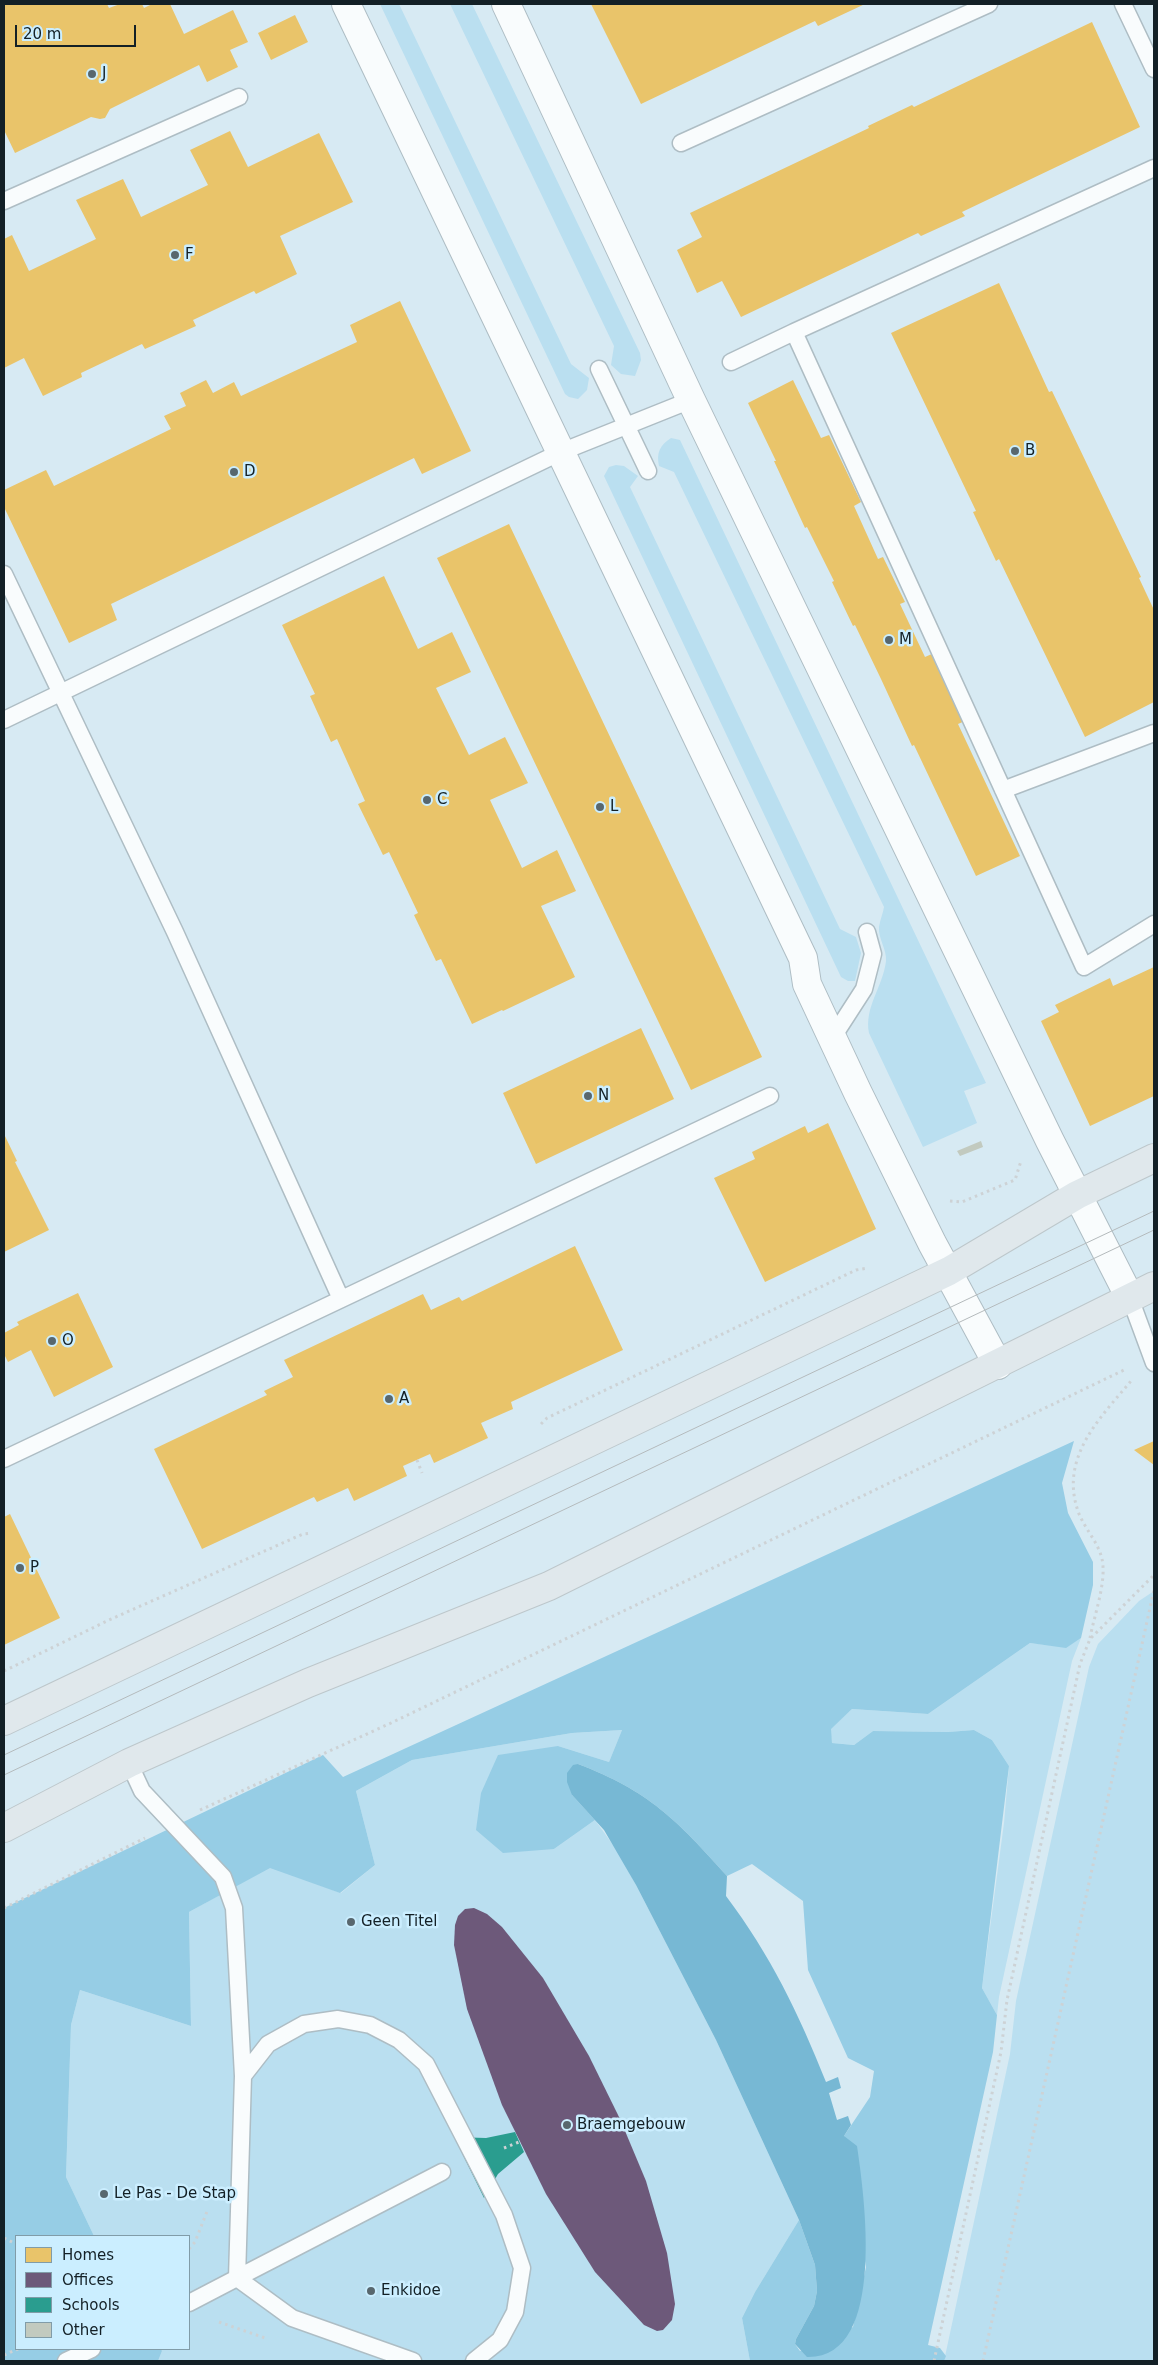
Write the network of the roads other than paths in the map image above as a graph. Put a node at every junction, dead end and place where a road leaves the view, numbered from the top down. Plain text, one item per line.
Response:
1 (346, 4) edge
2 (506, 4) edge
3 (989, 4) edge
4 (1123, 4) edge
5 (1154, 69) edge
6 (239, 97) dead end
7 (681, 143) dead end
8 (1154, 168) edge
9 (4, 202) edge
10 (794, 332) junction
11 (731, 362) dead end
12 (599, 370) dead end
13 (691, 400) junction
14 (626, 426) junction
15 (561, 452) junction
16 (648, 471) dead end
17 (4, 574) edge
18 (60, 693) junction
19 (4, 720) edge
20 (1154, 733) edge
21 (1003, 790) junction
22 (1154, 924) edge
23 (868, 932) dead end
24 (833, 1037) junction
25 (770, 1096) dead end
26 (1154, 1158) edge
27 (1077, 1195) junction
28 (948, 1271) junction
29 (1154, 1286) edge
30 (1130, 1298) junction
31 (341, 1299) junction
32 (1153, 1360) edge
33 (998, 1365) junction
34 (4, 1459) edge
35 (4, 1721) edge
36 (129, 1763) junction
37 (4, 1828) edge
38 (243, 2076) junction
39 (442, 2172) dead end
40 (236, 2278) junction
41 (190, 2302) edge
42 (90, 2350) edge
43 (66, 2361) edge
44 (413, 2361) edge
45 (474, 2361) edge

1 - 15 street
2 - 13 street
3 - 7 lane
4 - 5 lane
6 - 9 lane
8 - 10 lane
10 - 11 lane
10 - 21 lane
12 - 14 lane
13 - 14 lane
13 - 27 street
14 - 15 lane
14 - 16 lane
15 - 18 lane
15 - 24 street
17 - 18 lane
18 - 19 lane
18 - 31 lane
20 - 21 lane
21 - 22 lane
23 - 24 lane
24 - 28 street
25 - 31 lane
26 - 27 main road
27 - 28 main road
27 - 30 street
28 - 33 street
28 - 35 main road
29 - 30 main road
30 - 32 lane
30 - 33 main road
31 - 34 lane
33 - 36 main road
36 - 37 main road
36 - 38 lane
38 - 40 lane
38 - 45 lane
39 - 40 lane
40 - 41 lane
40 - 44 lane
42 - 43 lane

